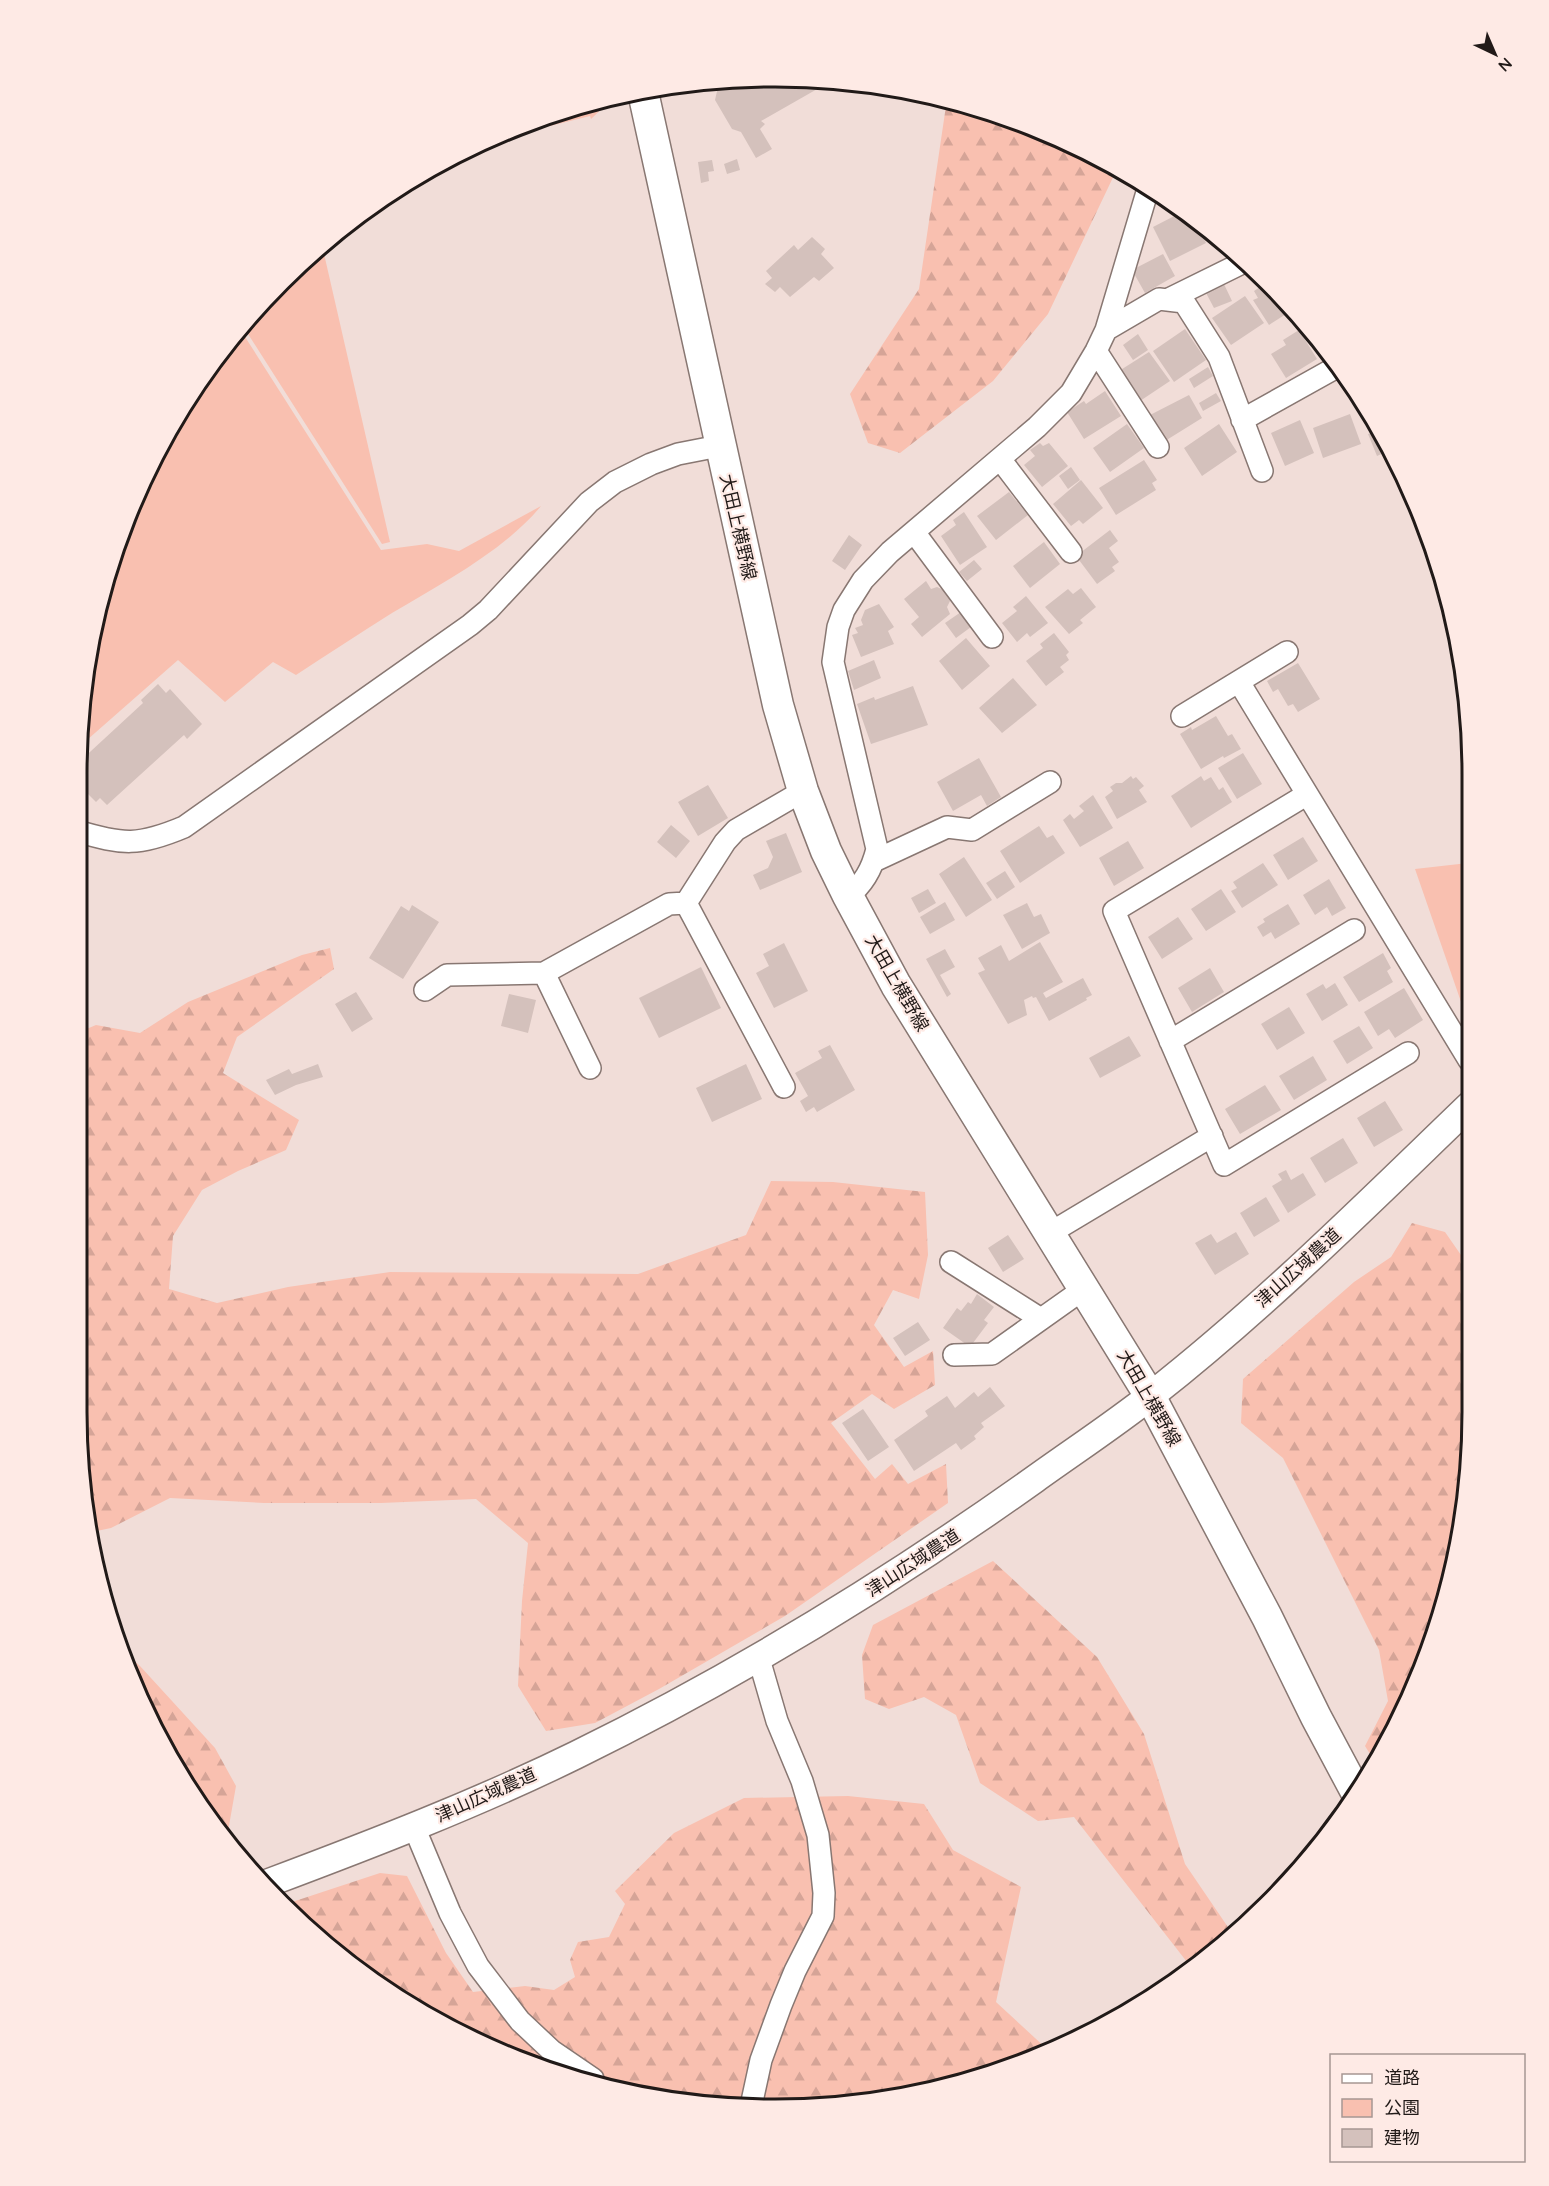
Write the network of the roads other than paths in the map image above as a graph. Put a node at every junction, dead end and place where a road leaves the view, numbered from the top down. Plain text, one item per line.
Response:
1 (645, 99) edge
2 (1146, 197) edge
3 (1236, 266) edge
4 (1167, 300) junction
5 (1106, 330) junction
6 (1096, 351) junction
7 (1330, 371) edge
8 (1242, 420) junction
9 (719, 446) junction
10 (1158, 447) dead end
11 (1000, 459) junction
12 (1262, 471) dead end
13 (914, 532) junction
14 (1071, 552) dead end
15 (992, 637) dead end
16 (1287, 652) dead end
17 (1239, 682) junction
18 (1182, 716) dead end
19 (1050, 782) dead end
20 (803, 791) junction
21 (1306, 795) junction
22 (87, 834) edge
23 (874, 861) junction
24 (848, 896) junction
25 (686, 903) junction
26 (1354, 930) dead end
27 (544, 973) junction
28 (425, 990) dead end
29 (1170, 1041) junction
30 (1462, 1049) edge
31 (1408, 1053) dead end
32 (590, 1068) dead end
33 (784, 1087) dead end
34 (1462, 1113) edge
35 (1212, 1136) junction
36 (1050, 1233) junction
37 (951, 1262) dead end
38 (1084, 1288) junction
39 (1041, 1319) junction
40 (954, 1355) dead end
41 (1150, 1396) junction
42 (759, 1659) junction
43 (1352, 1784) edge
44 (414, 1827) junction
45 (273, 1881) edge
46 (581, 2071) edge
47 (753, 2099) edge

1 - 9 main road, 大田上横野線
2 - 5 street
3 - 4 street
4 - 5 street
4 - 8 street
5 - 6 street
6 - 10 street
6 - 11 street
7 - 8 street
8 - 12 street
9 - 20 main road, 大田上横野線
9 - 22 street
11 - 13 street
11 - 14 street
13 - 15 street
13 - 23 street
16 - 17 street
17 - 18 street
17 - 21 street
19 - 23 street
20 - 24 main road, 大田上横野線
20 - 25 street
21 - 29 street
21 - 30 street
23 - 24 street
24 - 36 main road, 大田上横野線
25 - 27 street
25 - 33 street
26 - 29 street
27 - 28 street
27 - 32 street
29 - 35 street
31 - 35 street
34 - 41 street, 津山広域農道
35 - 36 street
36 - 38 main road, 大田上横野線
37 - 39 street
38 - 39 street
38 - 41 main road, 大田上横野線
39 - 40 street
41 - 42 street, 津山広域農道
41 - 43 main road, 大田上横野線
42 - 44 street, 津山広域農道
42 - 47 street
44 - 45 street, 津山広域農道
44 - 46 street

